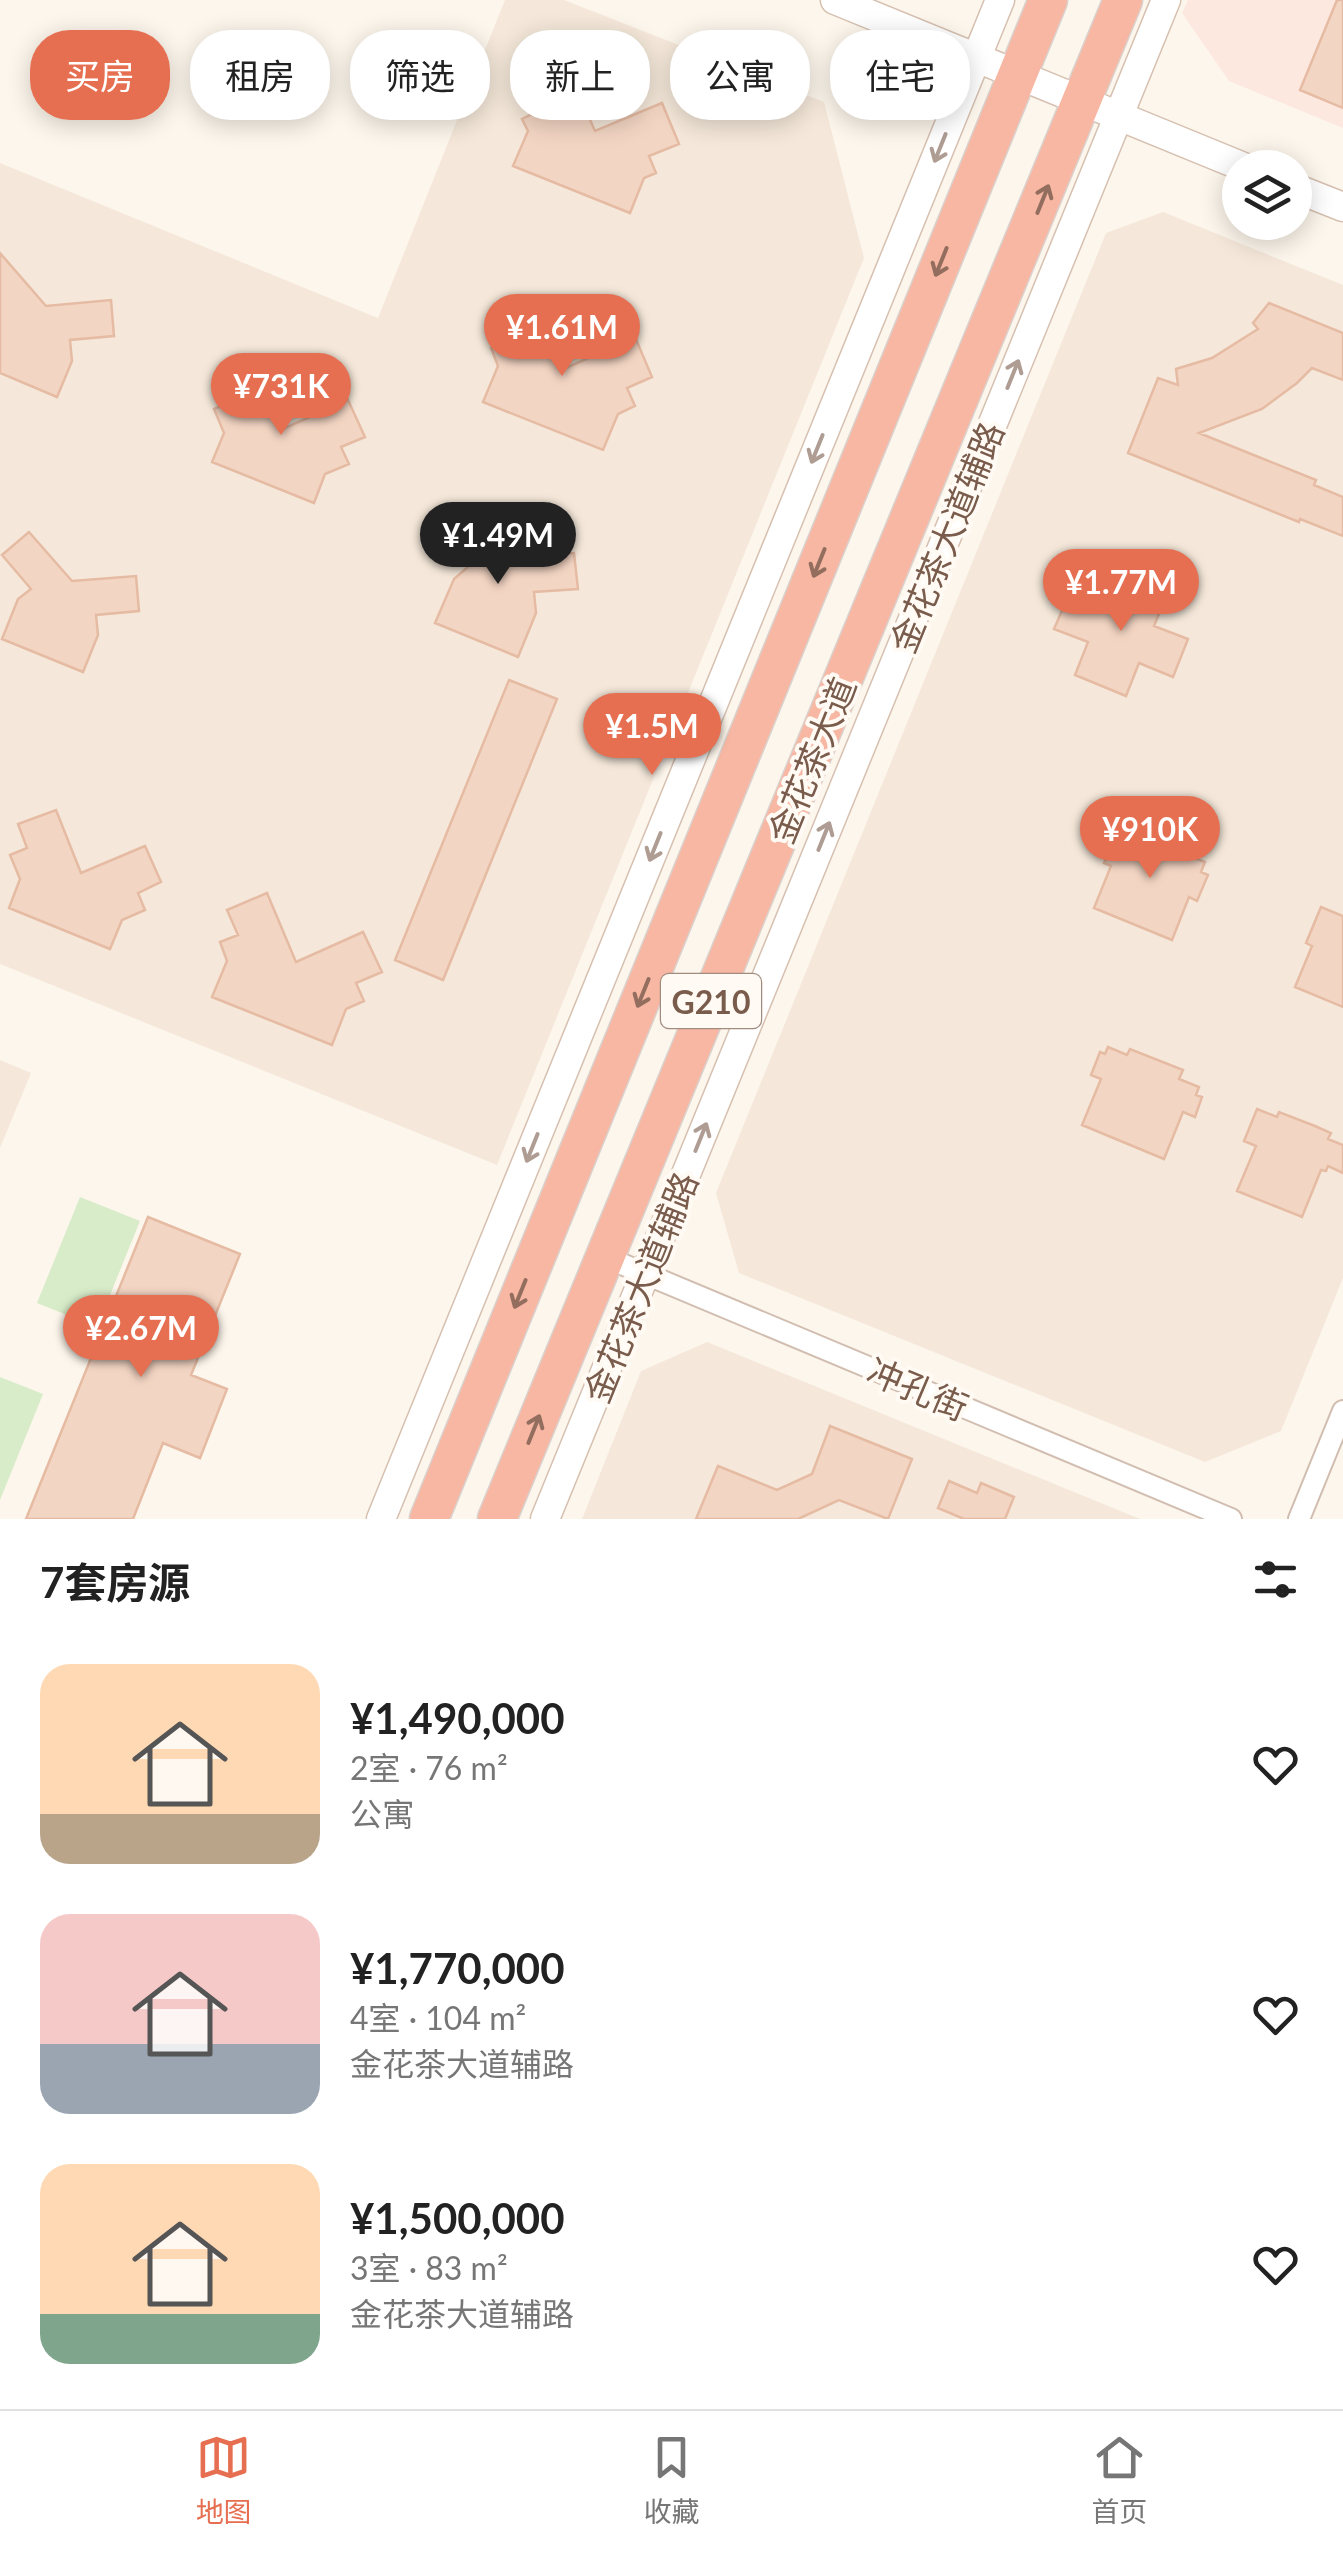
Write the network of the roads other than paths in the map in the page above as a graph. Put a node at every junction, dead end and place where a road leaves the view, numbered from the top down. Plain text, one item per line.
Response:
1 (835, 0) edge
2 (1000, 0) edge
3 (1048, 0) edge
4 (1124, 0) edge
5 (1166, 0) edge
6 (976, 58) junction
7 (1018, 74) junction
8 (1083, 101) junction
9 (1119, 116) junction
10 (1222, 158) edge
11 (1312, 195) edge
12 (1343, 207) edge
13 (605, 1258) junction
14 (645, 1274) junction
15 (1343, 1411) edge
16 (1221, 1517) edge
17 (381, 1519) edge
18 (429, 1519) edge
19 (497, 1519) edge
20 (545, 1519) edge
21 (1299, 1519) edge

1 - 6 street
2 - 6 street
3 - 7 highway, 金花茶大道 / G210
4 - 8 highway, 金花茶大道 / G210
5 - 9 street, 金花茶大道辅路
6 - 7 street
6 -> 17 street
7 - 8 street
7 -> 18 highway, 金花茶大道 / G210
8 - 9 street
13 -> 8 highway, 金花茶大道 / G210
9 - 10 street
14 -> 9 street, 金花茶大道辅路
11 - 12 street
13 - 14 street, 冲孔街
19 -> 13 highway, 金花茶大道 / G210
14 - 16 street, 冲孔街
14 - 20 street, 金花茶大道辅路
15 - 21 street

